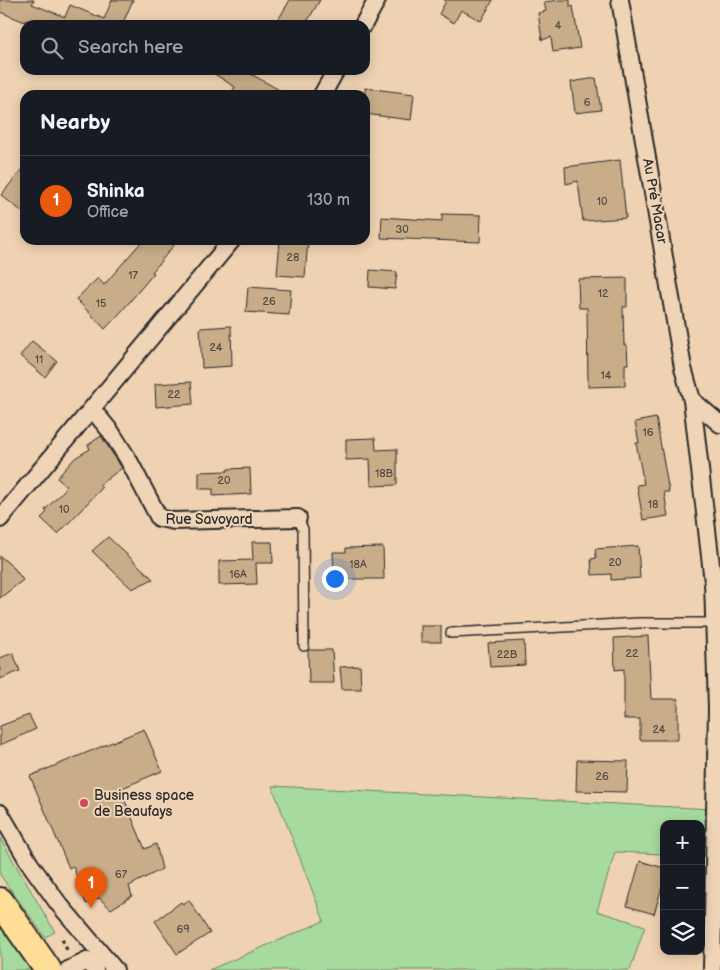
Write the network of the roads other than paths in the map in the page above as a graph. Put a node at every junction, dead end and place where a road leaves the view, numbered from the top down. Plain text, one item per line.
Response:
1 (377, 0) edge
2 (620, 0) edge
3 (365, 20) edge
4 (333, 75) edge
5 (325, 90) edge
6 (228, 245) edge
7 (692, 400) junction
8 (92, 409) junction
9 (720, 424) edge
10 (298, 518) joint
11 (0, 519) edge
12 (714, 623) junction
13 (451, 633) dead end
14 (304, 646) dead end
15 (0, 813) edge
16 (0, 901) edge
17 (48, 970) edge
18 (68, 970) edge
19 (95, 970) edge
20 (115, 970) edge
21 (712, 970) edge

1 - 3 street
2 - 7 street, Au Pré Macar
4 - 5 street
6 - 8 street
7 - 9 street
7 - 12 street, Au Pré Macar
8 - 10 street, Rue Savoyard
8 - 11 street
10 - 14 lane
12 - 13 lane
12 - 21 street, Au Pré Macar
15 - 20 street
16 - 17 main road
18 - 19 street

